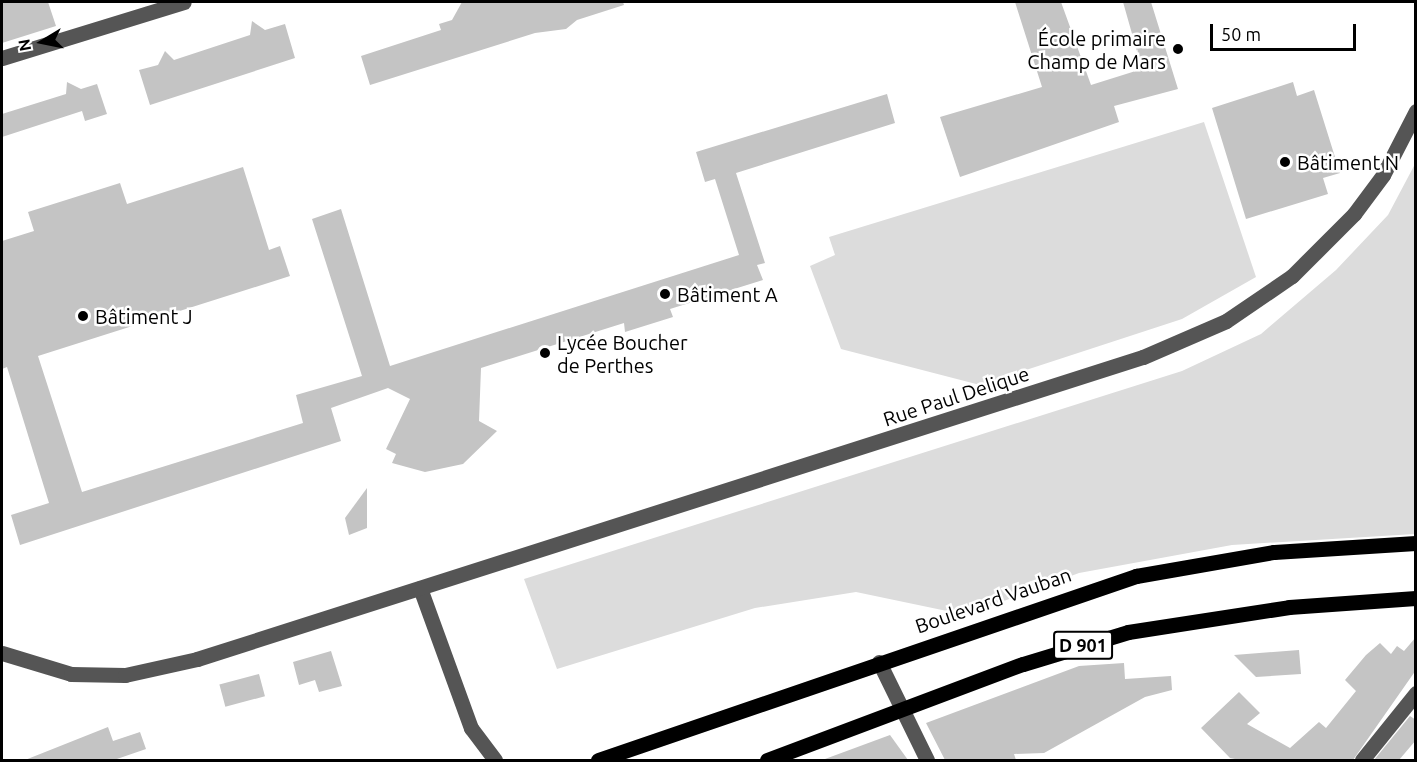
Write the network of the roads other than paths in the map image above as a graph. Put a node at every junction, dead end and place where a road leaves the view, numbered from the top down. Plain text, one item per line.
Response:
1 (184, 2) edge
2 (2, 58) edge
3 (1416, 111) edge
4 (1416, 543) edge
5 (420, 588) junction
6 (1416, 597) edge
7 (2, 653) edge
8 (879, 662) junction
9 (1416, 693) edge
10 (901, 709) junction
11 (478, 753) edge
12 (495, 760) edge
13 (598, 760) edge
14 (767, 760) edge
15 (927, 760) edge
16 (1362, 760) edge

1 - 2 street
3 - 5 street, Rue Paul Delique
4 - 8 main road, Boulevard Vauban / D 901
5 - 7 street, Rue Paul Delique
5 - 11 street
6 - 10 main road, D 901
8 - 10 street
8 - 13 main road, Boulevard Vauban / D 901
9 - 16 street
10 - 14 main road, D 901
10 - 15 street
11 - 12 street

